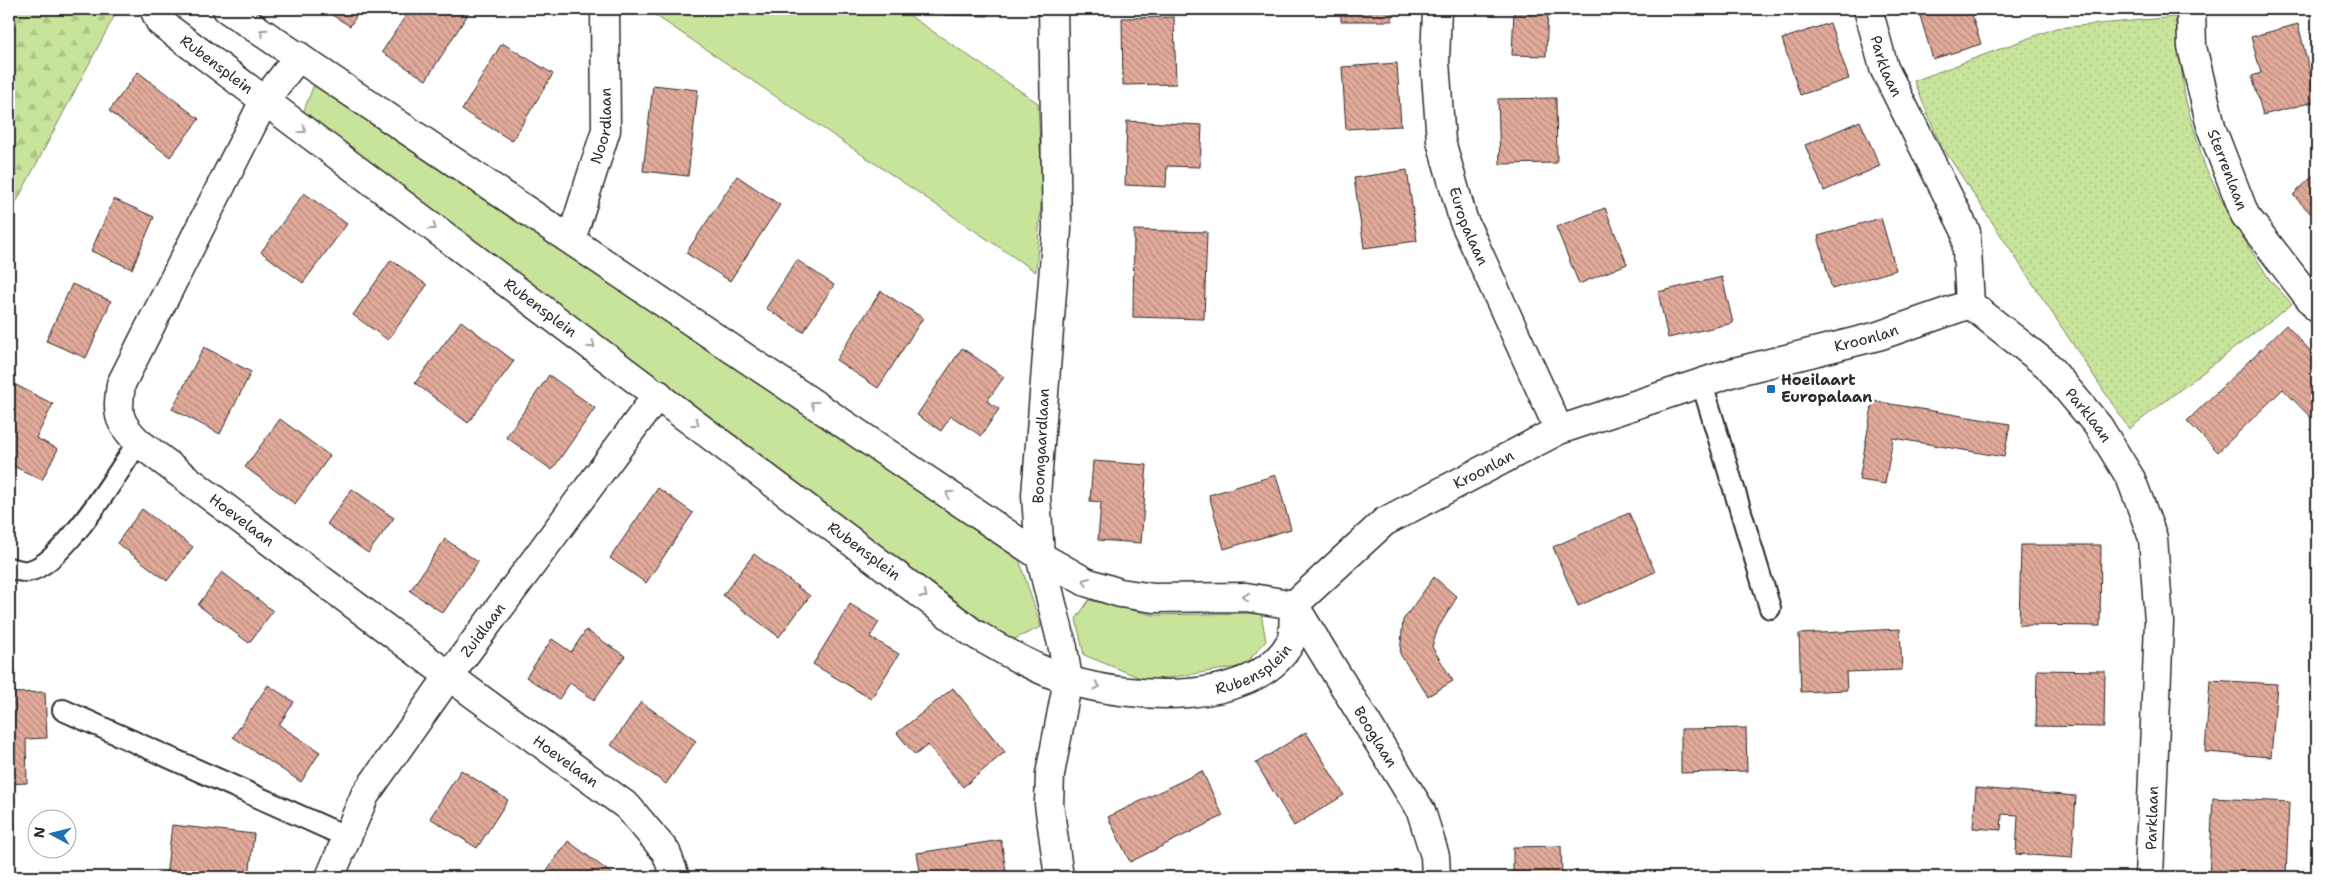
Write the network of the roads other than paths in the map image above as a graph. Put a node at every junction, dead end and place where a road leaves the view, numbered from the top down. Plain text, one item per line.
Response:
1 (154, 9) edge
2 (227, 9) edge
3 (605, 9) edge
4 (1053, 9) edge
5 (1436, 9) edge
6 (1868, 9) edge
7 (2191, 9) edge
8 (299, 56) junction
9 (264, 101) junction
10 (571, 240) junction
11 (1970, 304) junction
12 (2317, 308) edge
13 (1702, 383) junction
14 (658, 394) junction
15 (1559, 430) junction
16 (138, 442) junction
17 (1040, 556) junction
18 (9, 568) edge
19 (1294, 605) junction
20 (1770, 608) dead end
21 (449, 676) junction
22 (1068, 680) junction
23 (63, 710) dead end
24 (347, 837) junction
25 (330, 877) edge
26 (675, 877) edge
27 (1059, 877) edge
28 (1436, 877) edge
29 (2149, 877) edge

1 - 9 street, Rubensplein
8 -> 2 street
3 - 10 street, Noordlaan
4 - 17 street, Boomgaardlaan
5 - 15 street, Europalaan
6 - 11 street, Parklaan
7 - 12 street, Sterrenlaan
8 - 9 street, Hoevelaan
8 - 10 street
9 -> 14 street, Rubensplein
9 - 16 street, Hoevelaan
17 -> 10 street
11 - 13 street, Kroonlan
11 - 29 street, Parklaan
13 - 15 street, Kroonlan
13 - 20 lane
14 - 21 street, Zuidlaan
14 -> 22 street, Rubensplein
15 - 19 street, Kroonlan
16 - 18 lane
16 - 21 street, Hoevelaan
19 -> 17 street
17 - 22 street, Boomgaardlaan
22 -> 19 street, Rubensplein
19 - 28 street, Booglaan
21 - 24 street, Zuidlaan
21 - 26 street, Hoevelaan
22 - 27 street, Boomgaardlaan
23 - 24 lane
24 - 25 street, Zuidlaan

